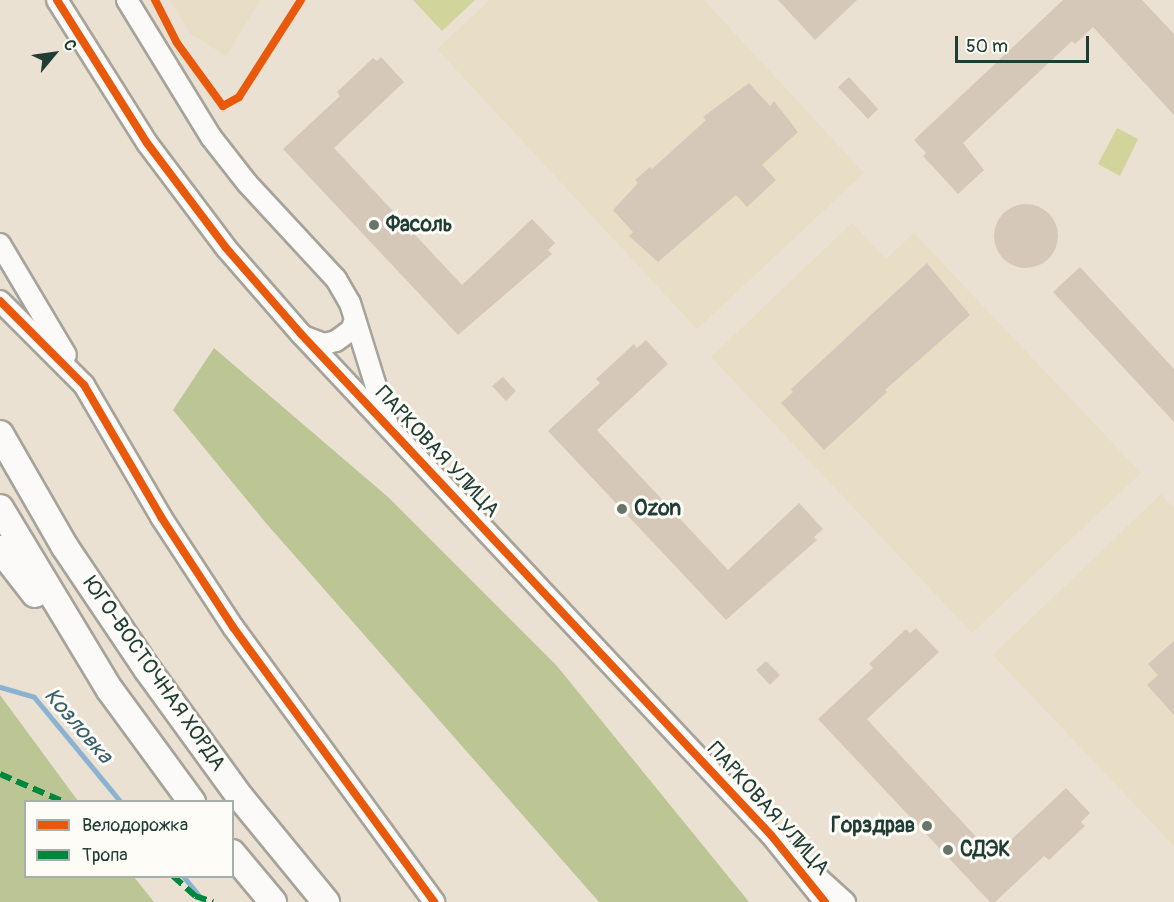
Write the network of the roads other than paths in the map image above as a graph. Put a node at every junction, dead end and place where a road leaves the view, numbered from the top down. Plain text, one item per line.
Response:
1 (127, 0) edge
2 (60, 3) edge
3 (0, 244) edge
4 (0, 301) edge
5 (355, 321) junction
6 (301, 334) junction
7 (84, 385) junction
8 (388, 428) junction
9 (0, 434) edge
10 (0, 508) edge
11 (0, 549) edge
12 (110, 690) junction
13 (191, 800) edge
14 (771, 835) junction
15 (234, 855) edge
16 (273, 902) edge
17 (326, 902) edge
18 (434, 902) edge
19 (825, 902) edge
20 (845, 902) edge

1 - 5 street, ПАРКОВАЯ УЛИЦА
2 - 6 street, ПАРКОВАЯ УЛИЦА
3 - 7 street
4 - 7 street
5 - 6 street
5 - 8 street, ПАРКОВАЯ УЛИЦА
6 - 8 street, ПАРКОВАЯ УЛИЦА
7 - 18 street
8 - 14 street, ПАРКОВАЯ УЛИЦА
9 - 17 main road, ЮГО-ВОСТОЧНАЯ ХОРДА
10 - 12 main road, ЮГО-ВОСТОЧНАЯ ХОРДА
11 - 12 main road
12 - 13 main road, ЮГО-ВОСТОЧНАЯ ХОРДА
14 - 19 street, ПАРКОВАЯ УЛИЦА
14 - 20 street, ПАРКОВАЯ УЛИЦА
15 - 16 main road

